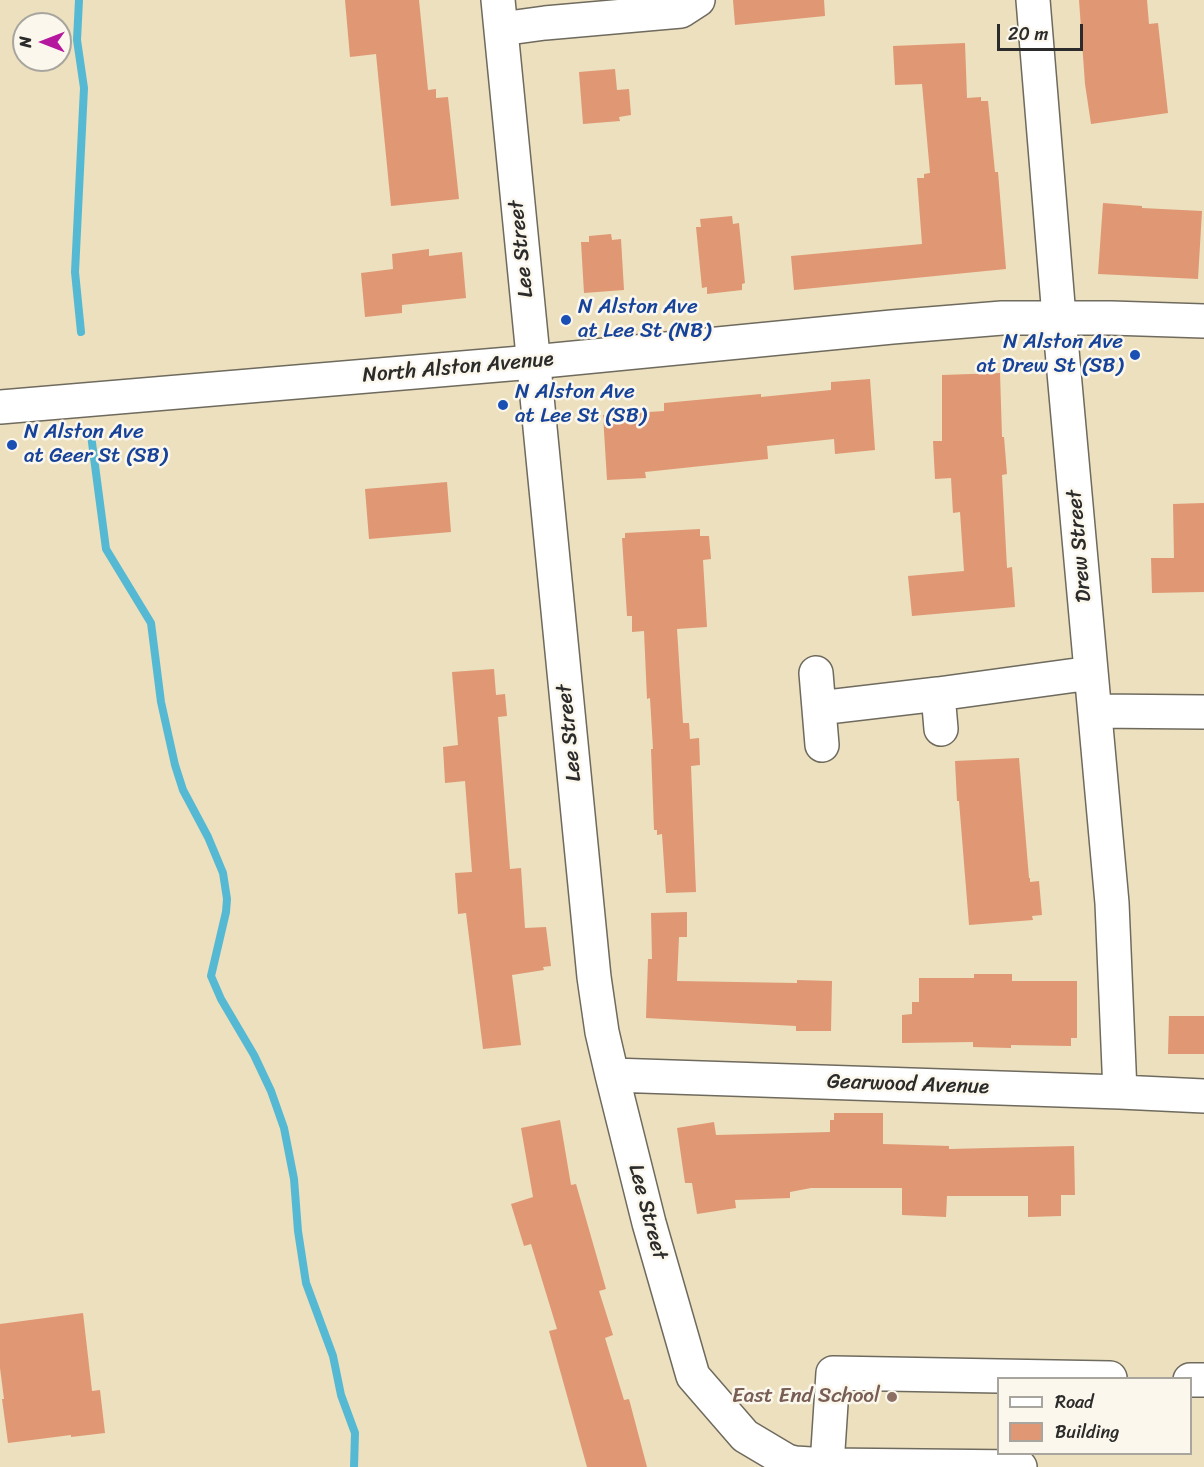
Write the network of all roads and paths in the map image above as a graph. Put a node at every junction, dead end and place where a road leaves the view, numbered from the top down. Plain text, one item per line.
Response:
1 (698, 0) edge
2 (1033, 0) edge
3 (499, 14) edge
4 (1059, 317) junction
5 (1204, 321) edge
6 (533, 362) junction
7 (0, 407) edge
8 (816, 673) dead end
9 (1091, 673) junction
10 (938, 694) junction
11 (819, 708) junction
12 (1095, 711) junction
13 (1204, 712) edge
14 (941, 729) dead end
15 (822, 745) dead end
16 (612, 1076) junction
17 (1120, 1092) junction
18 (1204, 1096) edge
19 (1055, 1377) edge
20 (827, 1466) edge
21 (1020, 1467) edge

1 - 3 street
2 - 4 street, Drew Street
3 - 6 street, Lee Street
4 - 5 street, North Alston Avenue
4 - 6 street, North Alston Avenue
4 - 9 street, Drew Street
6 - 7 street, North Alston Avenue
6 - 16 street, Lee Street
8 - 11 street
9 - 10 street
9 - 12 street, Drew Street
10 - 11 street
10 - 14 street
11 - 15 street
12 - 13 street
12 - 17 street, Drew Street
16 - 17 street, Gearwood Avenue
16 - 20 street, Lee Street
17 - 18 street, Gearwood Avenue
19 - 20 street
20 - 21 street, Lee Street

